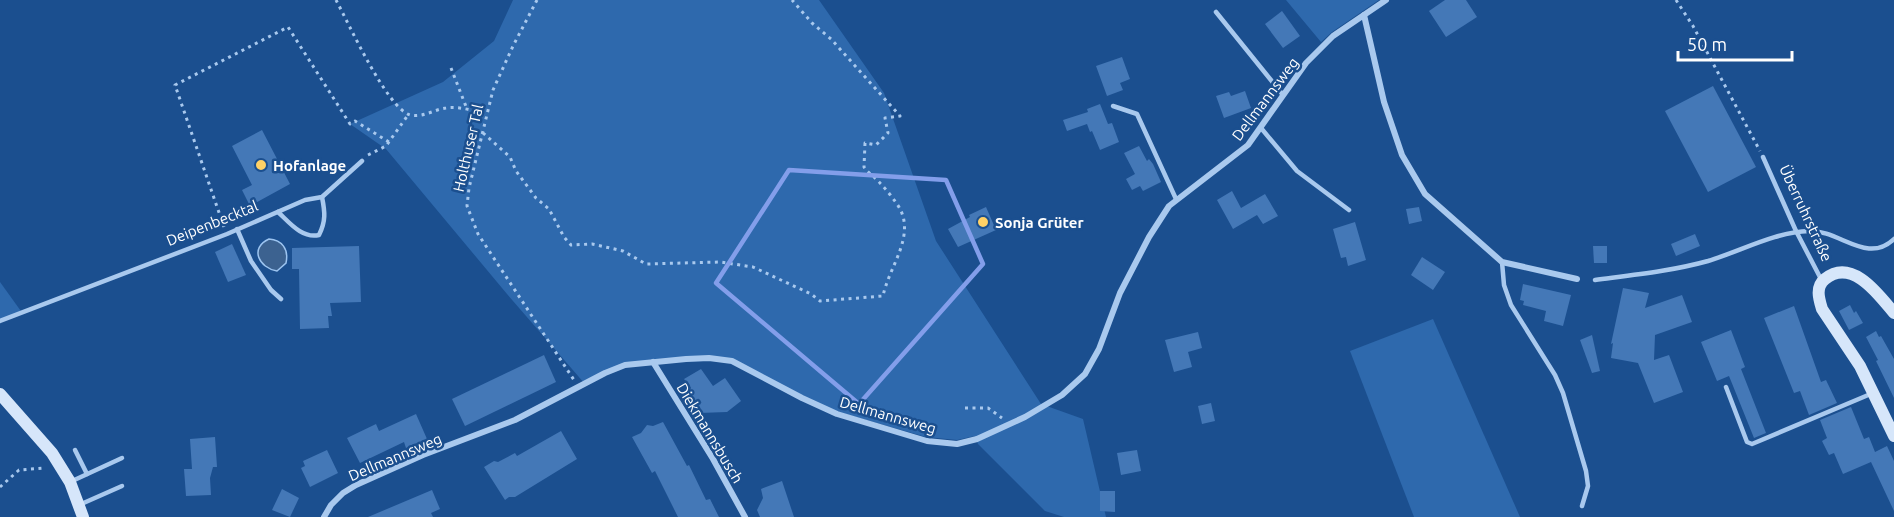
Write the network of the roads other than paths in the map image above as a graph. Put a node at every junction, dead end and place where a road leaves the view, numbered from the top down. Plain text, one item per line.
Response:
1 (1386, 0) edge
2 (1216, 12) dead end
3 (1364, 15) junction
4 (1283, 94) junction
5 (1113, 106) dead end
6 (1261, 128) junction
7 (1763, 157) road end
8 (362, 161) road end
9 (321, 198) junction
10 (1176, 199) junction
11 (1349, 210) dead end
12 (278, 212) junction
13 (237, 229) junction
14 (1796, 231) junction
15 (1894, 239) edge
16 (1502, 262) junction
17 (1577, 279) dead end
18 (1595, 280) dead end
19 (1822, 281) junction
20 (281, 299) dead end
21 (1894, 313) edge
22 (0, 321) edge
23 (653, 362) junction
24 (1726, 387) dead end
25 (1873, 393) junction
26 (0, 394) edge
27 (1894, 436) edge
28 (75, 450) dead end
29 (122, 458) dead end
30 (87, 474) junction
31 (70, 482) junction
32 (122, 486) dead end
33 (1582, 506) dead end
34 (81, 511) edge
35 (324, 517) edge
36 (745, 517) edge

1 - 3 street, Dellmannsweg
2 - 4 lane
3 - 4 street, Dellmannsweg
3 - 16 street
4 - 6 street, Dellmannsweg
5 - 10 lane
6 - 10 street, Dellmannsweg
6 - 11 lane
7 - 14 lane, Überruhrstraße
8 - 9 lane, Deipenbecktal
9 - 12 lane, Deipenbecktal
9 - 12 lane
10 - 23 street, Dellmannsweg
12 - 13 lane, Deipenbecktal
13 - 20 lane
13 - 22 lane, Deipenbecktal
14 - 15 lane
14 - 18 lane
14 - 19 lane, Überruhrstraße
16 - 17 street
16 - 33 lane
19 - 21 main road, Überruhrstraße
19 - 25 main road, Überruhrstraße
23 - 35 street, Dellmannsweg
23 - 36 street, Diekmannsbusch
24 - 25 lane
25 - 27 main road, Überruhrstraße
26 - 31 main road
28 - 30 lane
29 - 30 lane
30 - 31 lane
31 - 34 main road
32 - 34 lane

